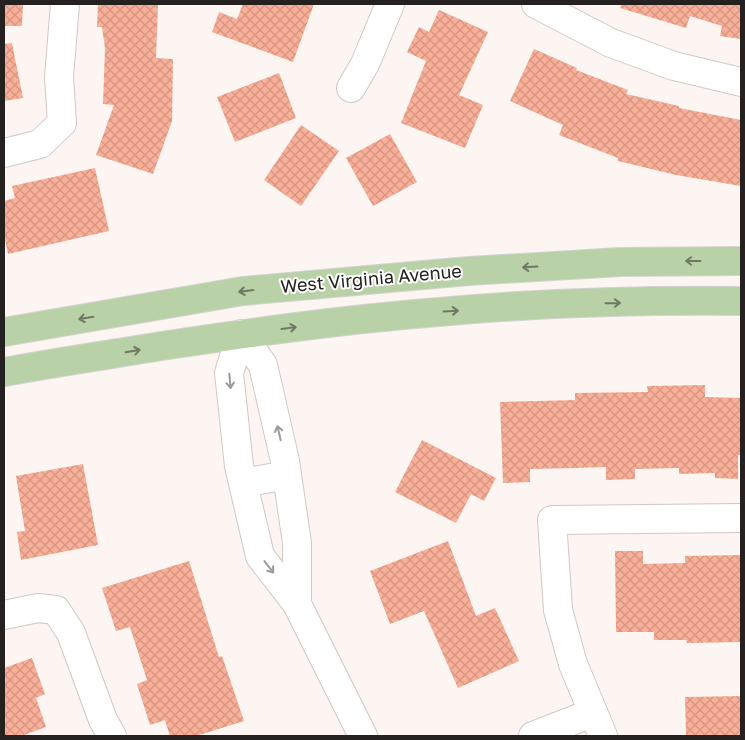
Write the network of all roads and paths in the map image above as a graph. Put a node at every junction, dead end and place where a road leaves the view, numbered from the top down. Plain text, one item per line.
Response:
1 (65, 4) edge
2 (390, 4) edge
3 (536, 4) edge
4 (741, 82) edge
5 (351, 88) dead end
6 (4, 153) edge
7 (741, 261) edge
8 (741, 301) edge
9 (4, 332) edge
10 (241, 334) junction
11 (4, 372) edge
12 (287, 475) junction
13 (243, 483) junction
14 (741, 518) edge
15 (298, 604) junction
16 (4, 615) edge
17 (597, 724) edge
18 (112, 736) edge
19 (363, 736) edge
20 (533, 736) edge

1 - 6 street
2 - 5 street
3 - 4 street
7 -> 9 main road, West Virginia Avenue
10 -> 8 main road
11 -> 10 main road
12 -> 10 street
10 -> 13 street
12 - 13 street
12 - 15 street
13 -> 15 street
14 - 17 street
15 - 19 street
16 - 18 street
17 - 20 street

